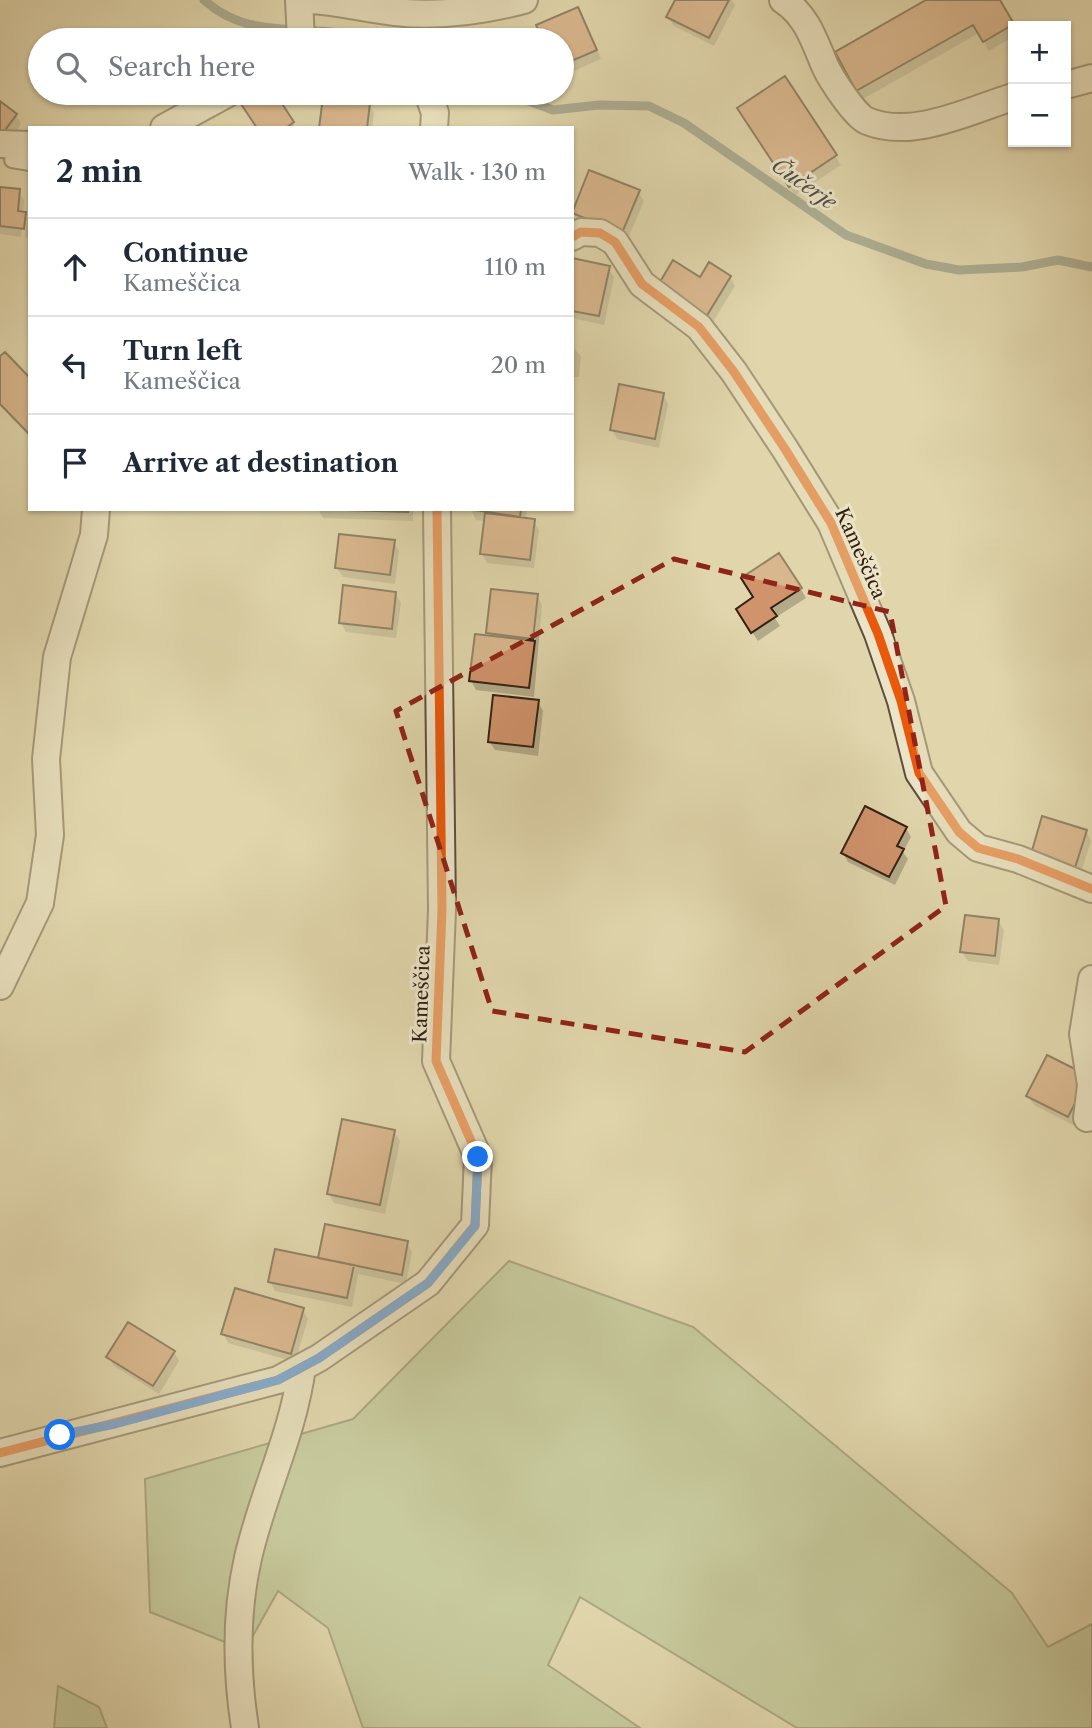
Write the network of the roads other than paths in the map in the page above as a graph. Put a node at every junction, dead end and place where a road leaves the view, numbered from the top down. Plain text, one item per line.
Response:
1 (524, 0) edge
2 (783, 0) edge
3 (302, 15) edge
4 (1092, 78) edge
5 (1070, 84) edge
6 (1008, 99) edge
7 (206, 105) edge
8 (432, 105) edge
9 (168, 126) edge
10 (435, 126) edge
11 (14, 150) edge
12 (28, 161) edge
13 (574, 236) edge
14 (96, 511) edge
15 (437, 511) edge
16 (1092, 889) edge
17 (1092, 979) edge
18 (0, 986) edge
19 (1087, 1118) dead end
20 (302, 1367) junction
21 (0, 1453) edge
22 (246, 1728) edge

1 - 3 street
2 - 6 street
4 - 5 street
7 - 9 street
8 - 10 street
11 - 12 lane
13 - 16 street, Kameščica
14 - 18 street
15 - 20 street, Kameščica
17 - 19 street
20 - 21 street, Kameščica
20 - 22 street

